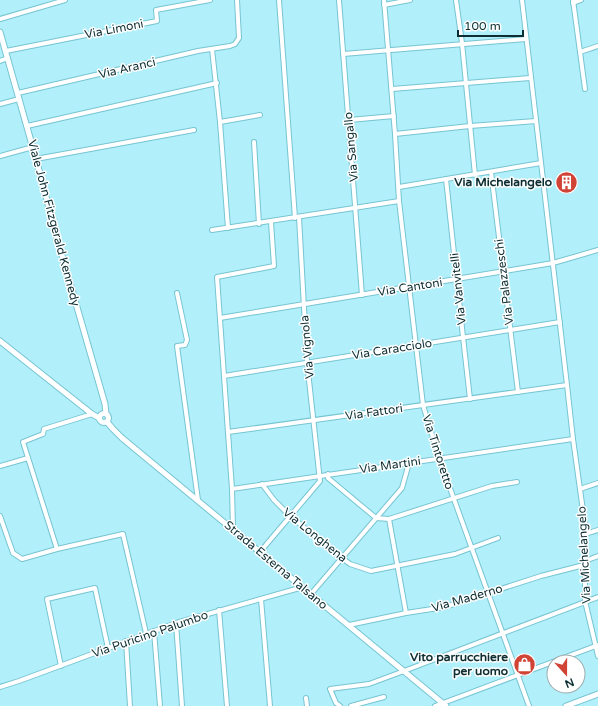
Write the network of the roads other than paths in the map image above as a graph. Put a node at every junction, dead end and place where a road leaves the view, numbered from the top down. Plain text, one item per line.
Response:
1 (64, 0) edge
2 (210, 0) edge
3 (237, 0) edge
4 (279, 0) edge
5 (339, 0) edge
6 (410, 0) edge
7 (456, 0) edge
8 (522, 0) edge
9 (581, 0) edge
10 (573, 1) edge
11 (192, 2) edge
12 (384, 2) edge
13 (0, 19) edge
14 (0, 32) edge
15 (526, 38) junction
16 (462, 44) junction
17 (598, 46) edge
18 (212, 49) junction
19 (388, 50) junction
20 (6, 51) junction
21 (580, 52) junction
22 (343, 54) junction
23 (8, 58) junction
24 (0, 61) edge
25 (530, 78) junction
26 (216, 83) junction
27 (466, 84) junction
28 (392, 89) junction
29 (585, 89) dead end
30 (19, 96) junction
31 (0, 104) edge
32 (260, 115) dead end
33 (394, 116) junction
34 (349, 120) junction
35 (536, 121) junction
36 (220, 122) junction
37 (27, 126) junction
38 (470, 126) junction
39 (194, 130) dead end
40 (395, 134) junction
41 (254, 142) dead end
42 (33, 146) junction
43 (0, 156) edge
44 (36, 159) junction
45 (541, 163) junction
46 (491, 172) junction
47 (475, 175) junction
48 (446, 179) junction
49 (399, 187) junction
50 (399, 200) junction
51 (356, 208) junction
52 (297, 218) junction
53 (271, 222) junction
54 (259, 224) junction
55 (228, 228) junction
56 (212, 230) dead end
57 (598, 250) edge
58 (553, 263) junction
59 (503, 272) junction
60 (457, 280) junction
61 (409, 287) junction
62 (176, 293) dead end
63 (362, 295) junction
64 (304, 305) junction
65 (220, 318) junction
66 (560, 322) junction
67 (510, 330) junction
68 (463, 338) junction
69 (0, 341) edge
70 (416, 345) junction
71 (307, 362) junction
72 (224, 376) junction
73 (567, 385) junction
74 (518, 392) junction
75 (470, 399) junction
76 (423, 405) junction
77 (92, 414) junction
78 (106, 414) junction
79 (99, 418) junction
80 (314, 420) junction
81 (108, 422) junction
82 (228, 432) junction
83 (573, 439) junction
84 (28, 458) junction
85 (439, 458) junction
86 (409, 463) junction
87 (0, 466) edge
88 (328, 474) junction
89 (320, 476) junction
90 (517, 482) dead end
91 (598, 483) edge
92 (262, 484) junction
93 (232, 489) junction
94 (580, 489) junction
95 (454, 498) junction
96 (198, 500) junction
97 (0, 516) edge
98 (290, 516) junction
99 (376, 518) junction
100 (389, 520) junction
101 (233, 529) junction
102 (598, 530) edge
103 (585, 534) junction
104 (498, 538) dead end
105 (471, 548) junction
106 (57, 549) junction
107 (260, 552) junction
108 (598, 556) edge
109 (342, 558) junction
110 (584, 563) junction
111 (398, 566) junction
112 (303, 587) junction
113 (488, 593) junction
114 (311, 594) junction
115 (598, 597) edge
116 (261, 599) junction
117 (585, 601) junction
118 (219, 610) junction
119 (406, 613) junction
120 (176, 623) junction
121 (349, 625) junction
122 (154, 631) junction
123 (146, 633) junction
124 (503, 634) junction
125 (126, 641) junction
126 (597, 645) edge
127 (108, 648) junction
128 (598, 656) edge
129 (60, 666) junction
130 (404, 671) junction
131 (518, 675) junction
132 (0, 687) edge
133 (598, 694) edge
134 (384, 697) dead end
135 (306, 698) dead end
136 (334, 705) edge
137 (445, 705) edge
138 (130, 706) edge
139 (160, 706) edge
140 (182, 706) edge
141 (227, 706) edge
142 (270, 706) edge
143 (308, 706) edge
144 (340, 706) edge
145 (351, 706) edge
146 (436, 706) edge
147 (529, 706) edge
148 (566, 706) edge

1 - 13 street
2 - 11 street, Via Limoni
3 - 18 street, Via Aranci
4 - 52 street, Via Vignola
5 - 22 street, Via Sangallo
6 - 12 street
7 - 16 street
8 - 15 street, Via Michelangelo
9 - 10 street
10 - 21 street
11 - 20 street, Via Limoni
12 - 19 street, Via Tintoretto
14 - 20 street, Viale John Fitzgerald Kennedy
15 - 16 street
15 - 25 street, Via Michelangelo
16 - 19 street
16 - 27 street
17 - 21 street
18 - 26 street
18 - 30 street, Via Aranci
19 - 22 street
19 - 28 street, Via Tintoretto
20 - 23 street, Viale John Fitzgerald Kennedy
21 - 29 street
22 - 34 street, Via Sangallo
23 - 24 street
23 - 30 street, Viale John Fitzgerald Kennedy
25 - 27 street
25 - 35 street, Via Michelangelo
26 - 36 street
26 - 37 street
27 - 28 street
27 - 38 street
28 - 33 street, Via Tintoretto
30 - 31 street, Via Aranci
30 - 37 street, Viale John Fitzgerald Kennedy
32 - 36 street
33 - 34 street
33 - 40 street, Via Tintoretto
34 - 51 street, Via Sangallo
35 - 38 street
35 - 45 street, Via Michelangelo
36 - 55 street
37 - 42 street, Viale John Fitzgerald Kennedy
38 - 40 street
38 - 47 street
39 - 44 street
40 - 49 street, Via Tintoretto
41 - 54 street
42 - 43 street
42 - 44 street, Viale John Fitzgerald Kennedy
44 - 78 street, Viale John Fitzgerald Kennedy
45 - 46 street
45 - 58 street, Via Michelangelo
46 - 47 street
46 - 59 street, Via Palazzeschi
47 - 48 street
48 - 49 street
48 - 60 street, Via Vanvitelli
49 - 50 street, Via Tintoretto
50 - 51 street
50 - 61 street, Via Tintoretto
51 - 52 street
51 - 63 street, Via Sangallo
52 - 53 street
52 - 64 street, Via Vignola
53 - 54 street
53 - 65 street
54 - 55 street
55 - 56 street
57 - 58 street, Via Cantoni
58 - 59 street, Via Cantoni
58 - 66 street, Via Michelangelo
59 - 60 street, Via Cantoni
59 - 67 street, Via Palazzeschi
60 - 61 street, Via Cantoni
60 - 68 street, Via Vanvitelli
61 - 63 street, Via Cantoni
61 - 70 street, Via Tintoretto
62 - 96 street
63 - 64 street, Via Cantoni
64 - 65 street, Via Cantoni
64 - 71 street, Via Vignola
65 - 72 street
66 - 67 street, Via Caracciolo
66 - 73 street, Via Michelangelo
67 - 68 street, Via Caracciolo
67 - 74 street, Via Palazzeschi
68 - 70 street, Via Caracciolo
68 - 75 street, Via Vanvitelli
69 - 77 street
70 - 71 street, Via Caracciolo
70 - 76 street, Via Tintoretto
71 - 72 street, Via Caracciolo
71 - 80 street, Via Vignola
72 - 82 street
73 - 74 street, Via Fattori
73 - 83 street, Via Michelangelo
74 - 75 street, Via Fattori
75 - 76 street, Via Fattori
76 - 80 street, Via Fattori
76 - 85 street, Via Tintoretto
77 - 79 street
77 - 84 street
78 - 79 street
78 - 81 street
79 - 81 street
80 - 82 street, Via Fattori
80 - 89 street, Via Vignola
81 - 96 street, Strada Esterna Talsano
82 - 93 street
83 - 85 street, Via Martini
83 - 94 street, Via Michelangelo
84 - 87 street
84 - 106 street
85 - 86 street, Via Martini
85 - 95 street, Via Tintoretto
86 - 88 street, Via Martini
86 - 99 street
88 - 89 street, Via Martini
88 - 99 street
89 - 92 street, Via Martini
89 - 98 street
90 - 95 street
91 - 94 street
92 - 93 street, Via Martini
92 - 98 street, Via Longhena
93 - 101 street
94 - 103 street, Via Michelangelo
95 - 100 street
95 - 105 street, Via Tintoretto
96 - 101 street, Strada Esterna Talsano
97 - 106 street
98 - 107 street
98 - 109 street, Via Longhena
99 - 100 street
99 - 109 street
100 - 111 street
101 - 107 street, Strada Esterna Talsano
102 - 103 street
103 - 110 street, Via Michelangelo
104 - 105 street, Via Longhena
105 - 111 street, Via Longhena
105 - 113 street, Via Tintoretto
106 - 123 street
107 - 112 street, Strada Esterna Talsano
108 - 110 street, Via Maderno
109 - 111 street, Via Longhena
109 - 114 street
110 - 113 street, Via Maderno
110 - 117 street, Via Michelangelo
111 - 119 street
112 - 114 street, Strada Esterna Talsano
112 - 116 street, Via Puricino Palumbo
113 - 119 street, Via Maderno
113 - 124 street, Via Tintoretto
114 - 121 street, Strada Esterna Talsano
115 - 117 street
116 - 118 street, Via Puricino Palumbo
116 - 142 street
117 - 124 street
117 - 126 street, Via Michelangelo
118 - 120 street, Via Puricino Palumbo
118 - 141 street
119 - 121 street, Via Maderno
120 - 122 street, Via Puricino Palumbo
120 - 140 street
121 - 130 street, Strada Esterna Talsano
122 - 123 street, Via Puricino Palumbo
122 - 139 street
123 - 125 street, Via Puricino Palumbo
124 - 130 street
124 - 131 street, Via Tintoretto
125 - 127 street, Via Puricino Palumbo
125 - 138 street
126 - 128 street, Via Michelangelo
126 - 131 street
127 - 129 street, Via Puricino Palumbo
127 - 129 street
129 - 132 street, Via Puricino Palumbo
130 - 136 street
130 - 137 street, Strada Esterna Talsano
131 - 137 street
131 - 147 street, Via Tintoretto
133 - 148 street
134 - 145 street
135 - 143 street
136 - 144 street
137 - 146 street

